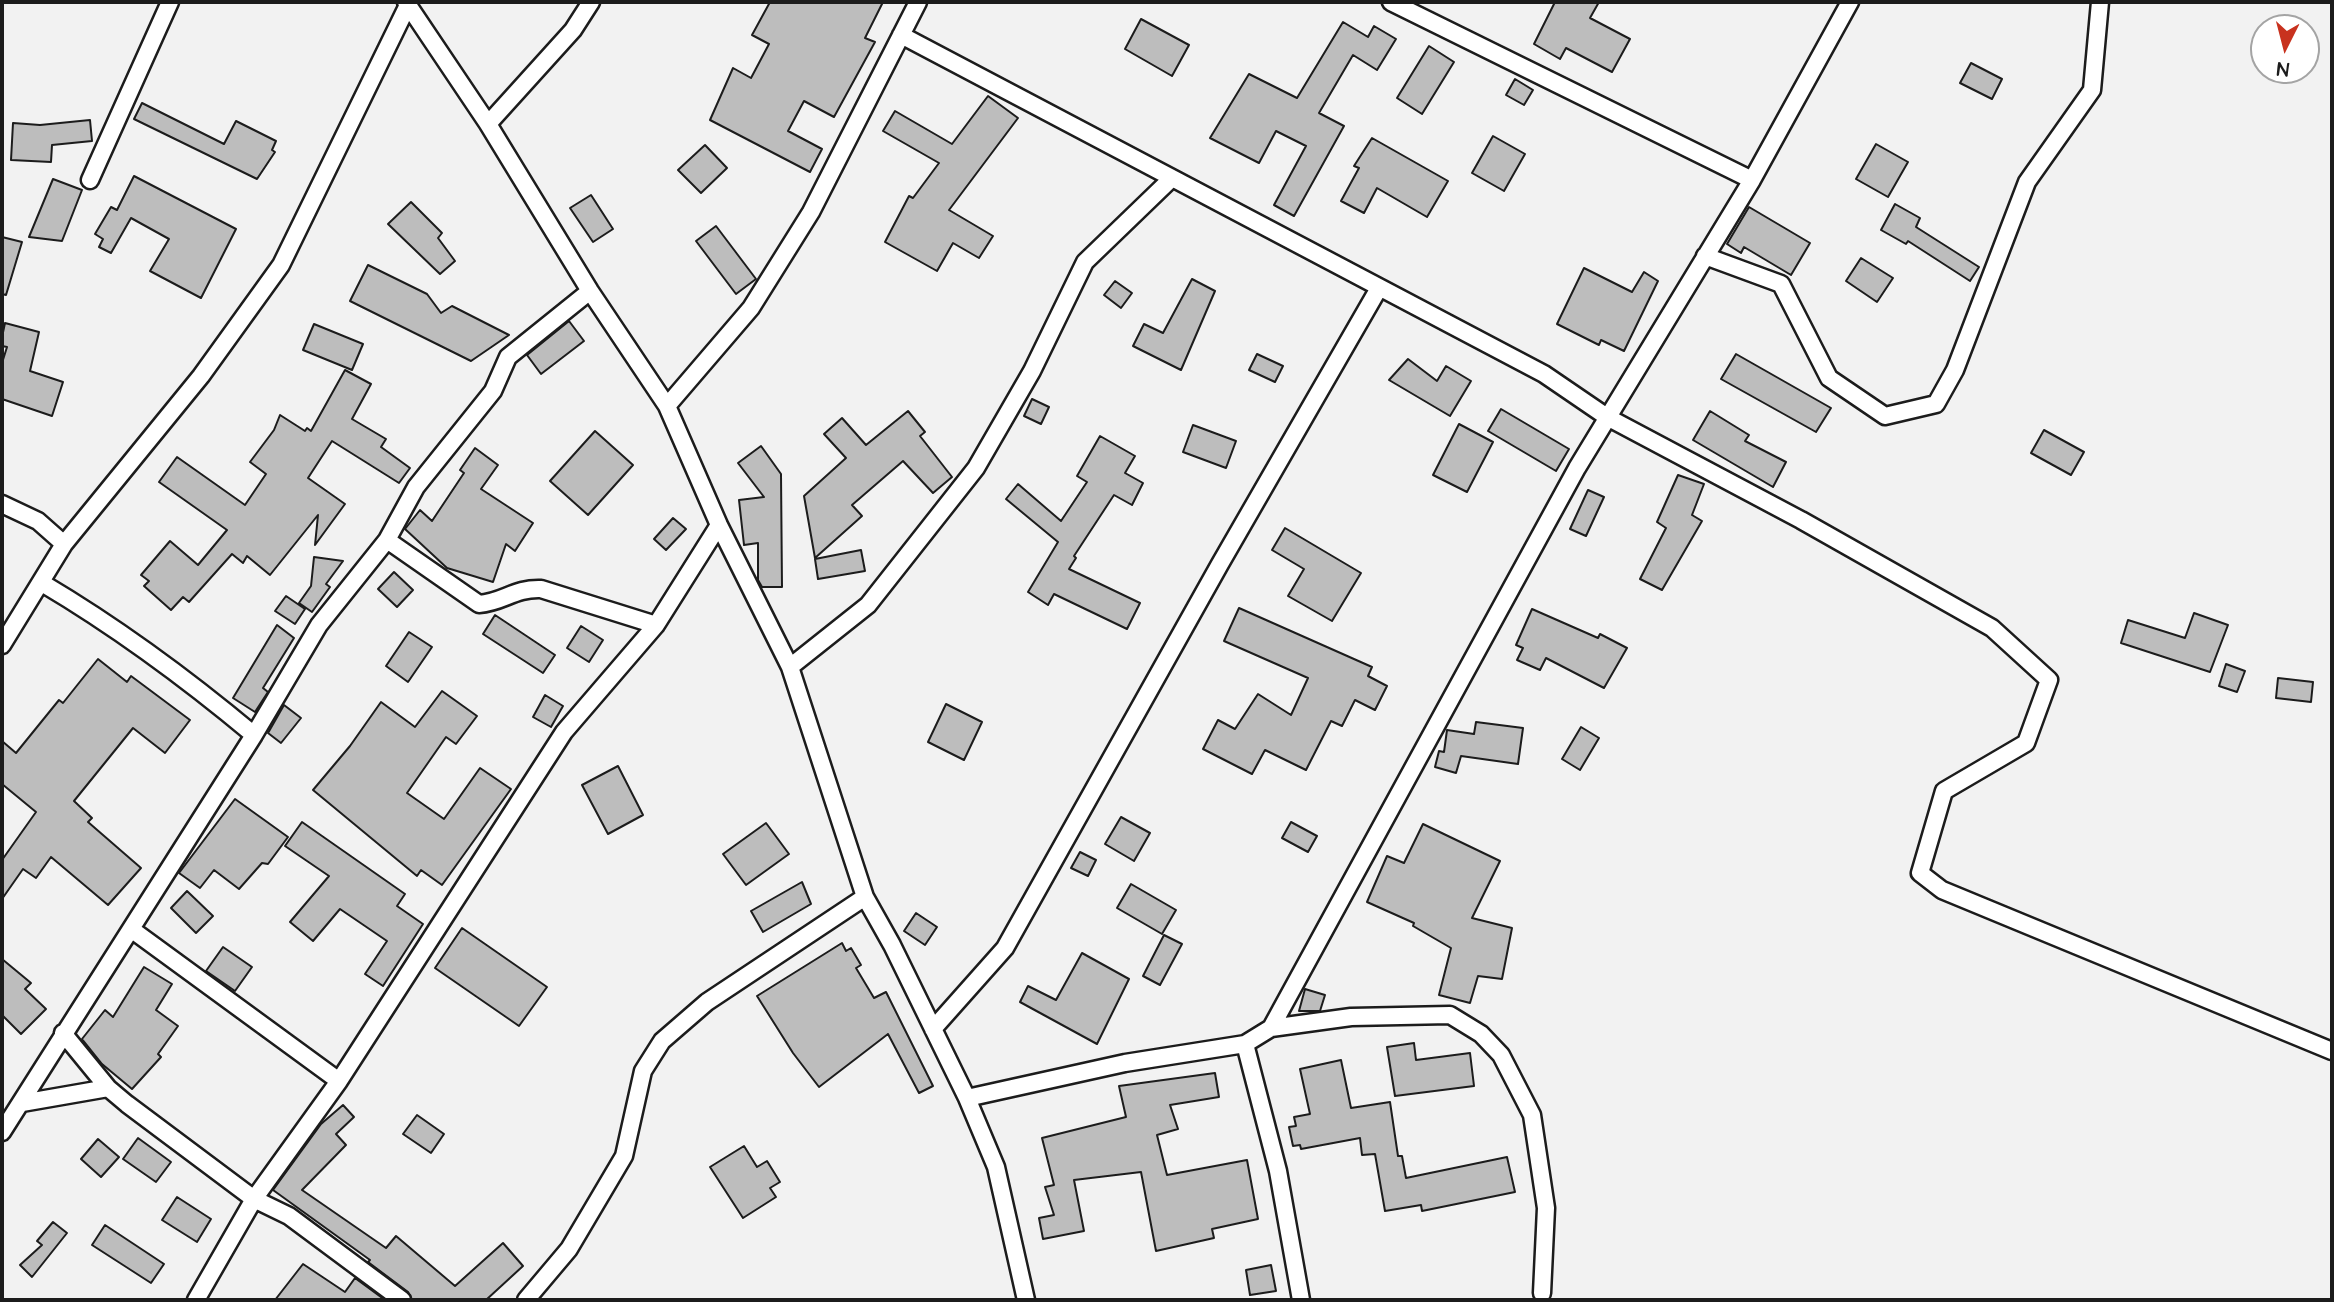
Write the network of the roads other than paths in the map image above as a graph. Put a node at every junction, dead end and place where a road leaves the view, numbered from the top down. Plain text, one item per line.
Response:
1 (170, 2) edge
2 (591, 2) edge
3 (918, 2) edge
4 (1391, 2) edge
5 (1850, 2) edge
6 (2100, 2) edge
7 (407, 3) edge
8 (901, 35) junction
9 (488, 124) junction
10 (90, 180) dead end
11 (1171, 180) junction
12 (1752, 180) junction
13 (1705, 256) junction
14 (1379, 288) junction
15 (590, 291) junction
16 (667, 406) junction
17 (1607, 417) junction
18 (2, 504) edge
19 (719, 525) junction
20 (387, 540) junction
21 (64, 544) junction
22 (43, 583) junction
23 (656, 625) junction
24 (2, 645) edge
25 (790, 667) junction
26 (254, 735) junction
27 (864, 897) junction
28 (131, 929) junction
29 (1271, 1028) junction
30 (933, 1029) junction
31 (63, 1033) junction
32 (1245, 1044) junction
33 (2332, 1051) edge
34 (339, 1081) junction
35 (108, 1088) junction
36 (967, 1098) junction
37 (22, 1103) junction
38 (2, 1132) edge
39 (254, 1199) junction
40 (1542, 1293) dead end
41 (196, 1300) edge
42 (402, 1300) edge
43 (526, 1300) edge
44 (1026, 1300) edge
45 (1301, 1300) edge

1 - 10 street
2 - 9 street
3 - 8 street
4 - 12 street
5 - 12 street
6 - 13 street
7 - 9 street
7 - 21 street
8 - 11 street
8 - 16 street
9 - 15 street
11 - 14 street
11 - 25 street
12 - 13 street
13 - 17 street
14 - 17 street
14 - 30 street
15 - 16 street
15 - 20 street
16 - 19 street
17 - 29 street
17 - 33 street
18 - 21 street
19 - 23 street
19 - 25 street
20 - 23 street
20 - 26 street
21 - 22 street
22 - 24 street
22 - 26 street
23 - 34 street
25 - 27 street
26 - 28 street
27 - 30 street
27 - 43 street
28 - 31 street
28 - 34 street
29 - 32 street
29 - 40 street
30 - 36 street
31 - 35 street
31 - 37 street
32 - 36 street
32 - 45 street
34 - 39 street
35 - 37 street
35 - 39 street
36 - 44 street
37 - 38 street
39 - 41 street
39 - 42 street

